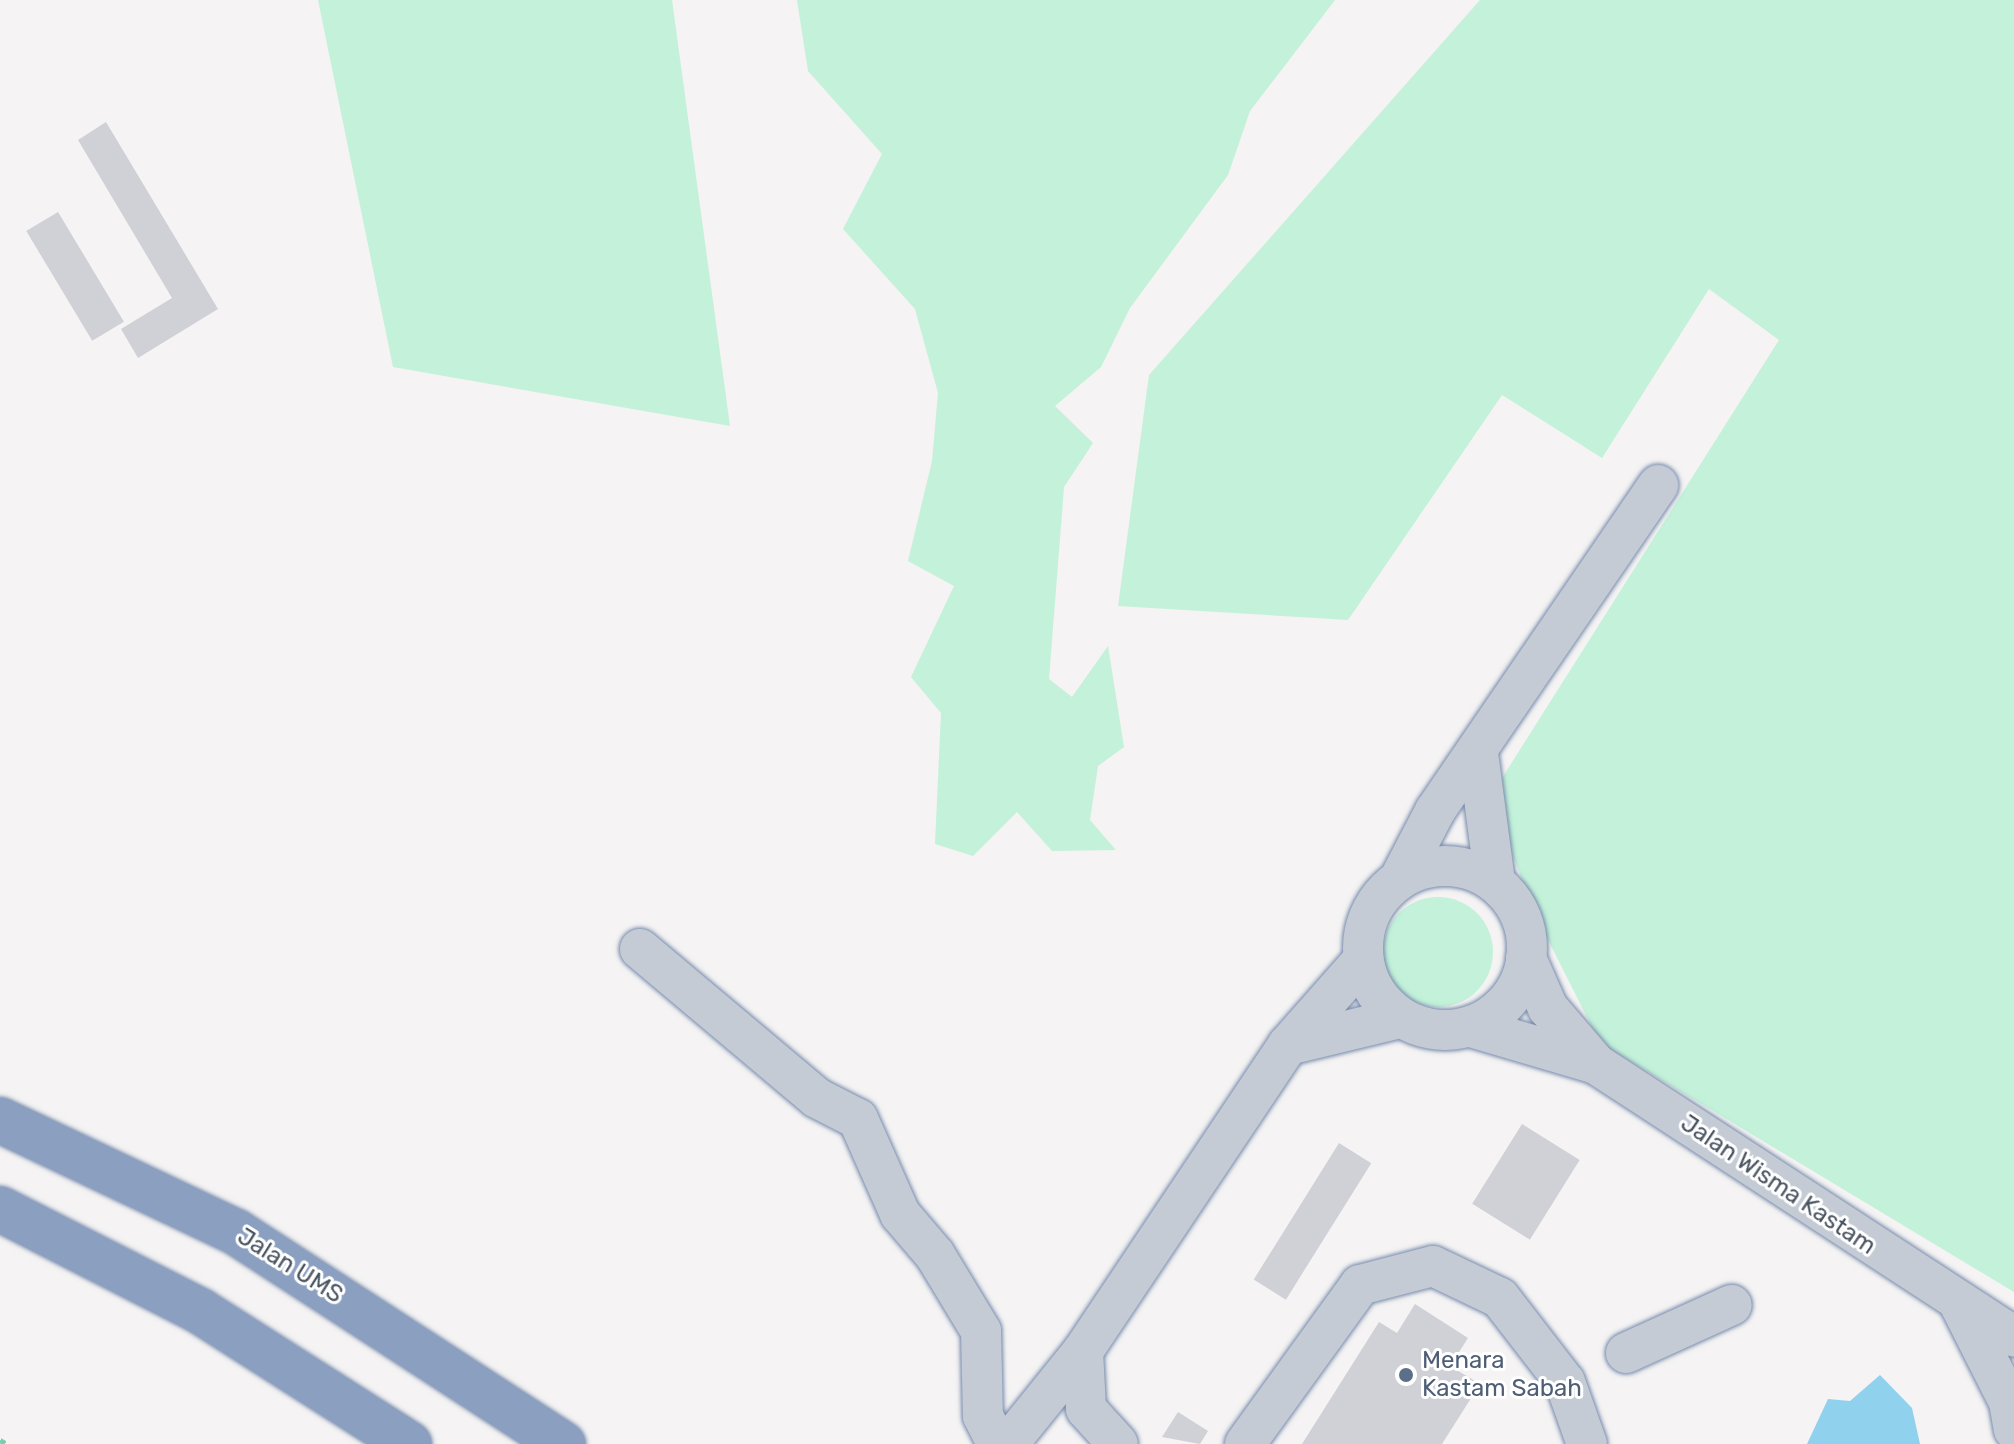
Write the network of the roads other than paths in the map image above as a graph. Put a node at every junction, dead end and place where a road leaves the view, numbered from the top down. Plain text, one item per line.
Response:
1 (1658, 485) dead end
2 (1478, 753) junction
3 (1399, 880) junction
4 (1495, 882) junction
5 (640, 949) dead end
6 (1526, 958) junction
7 (1363, 960) junction
8 (1400, 1018) junction
9 (1471, 1027) junction
10 (1288, 1045) junction
11 (1596, 1064) junction
12 (0, 1120) edge
13 (0, 1209) edge
14 (1732, 1305) dead end
15 (1960, 1305) junction
16 (2014, 1336) edge
17 (1083, 1351) junction
18 (1626, 1353) dead end
19 (2014, 1430) edge
20 (409, 1444) edge
21 (563, 1444) edge
22 (997, 1444) edge
23 (1008, 1444) edge
24 (1118, 1444) edge
25 (1245, 1444) edge
26 (1587, 1444) edge

1 - 2 street
2 - 3 street
2 - 4 street
3 - 4 street
3 - 7 street
4 - 6 street
5 - 22 street
6 - 9 street
6 - 11 street
7 - 8 street
7 - 10 street
8 - 9 street
8 - 10 street
9 - 11 street
10 - 17 street
11 - 15 street, Jalan Wisma Kastam
12 - 21 highway, Jalan UMS
13 - 20 highway
14 - 18 street
15 - 16 street, Jalan Wisma Kastam
15 - 19 street
17 - 23 street
17 - 24 street
25 - 26 street

